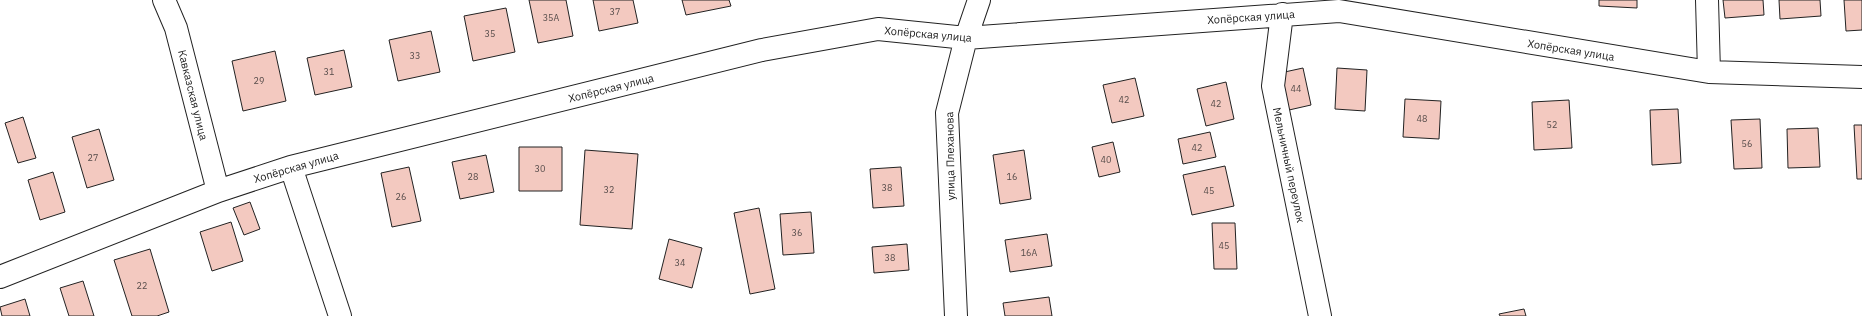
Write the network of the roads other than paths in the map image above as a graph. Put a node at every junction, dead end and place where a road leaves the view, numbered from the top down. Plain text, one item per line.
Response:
1 (164, 0) edge
2 (979, 0) edge
3 (1707, 0) edge
4 (1282, 14) junction
5 (966, 38) junction
6 (1708, 72) junction
7 (1862, 77) edge
8 (291, 167) junction
9 (218, 191) junction
10 (0, 277) edge
11 (340, 316) edge
12 (956, 316) edge
13 (1320, 316) edge

1 - 9 street, Кавказская улица
2 - 5 street, улица Плеханова
3 - 6 street
4 - 5 street, Хопёрская улица
4 - 6 street, Хопёрская улица
4 - 13 street, Мельничный переулок
5 - 8 street, Хопёрская улица
5 - 12 street, улица Плеханова
6 - 7 street, Хопёрская улица
8 - 9 street, Хопёрская улица
8 - 11 street
9 - 10 street, Хопёрская улица

